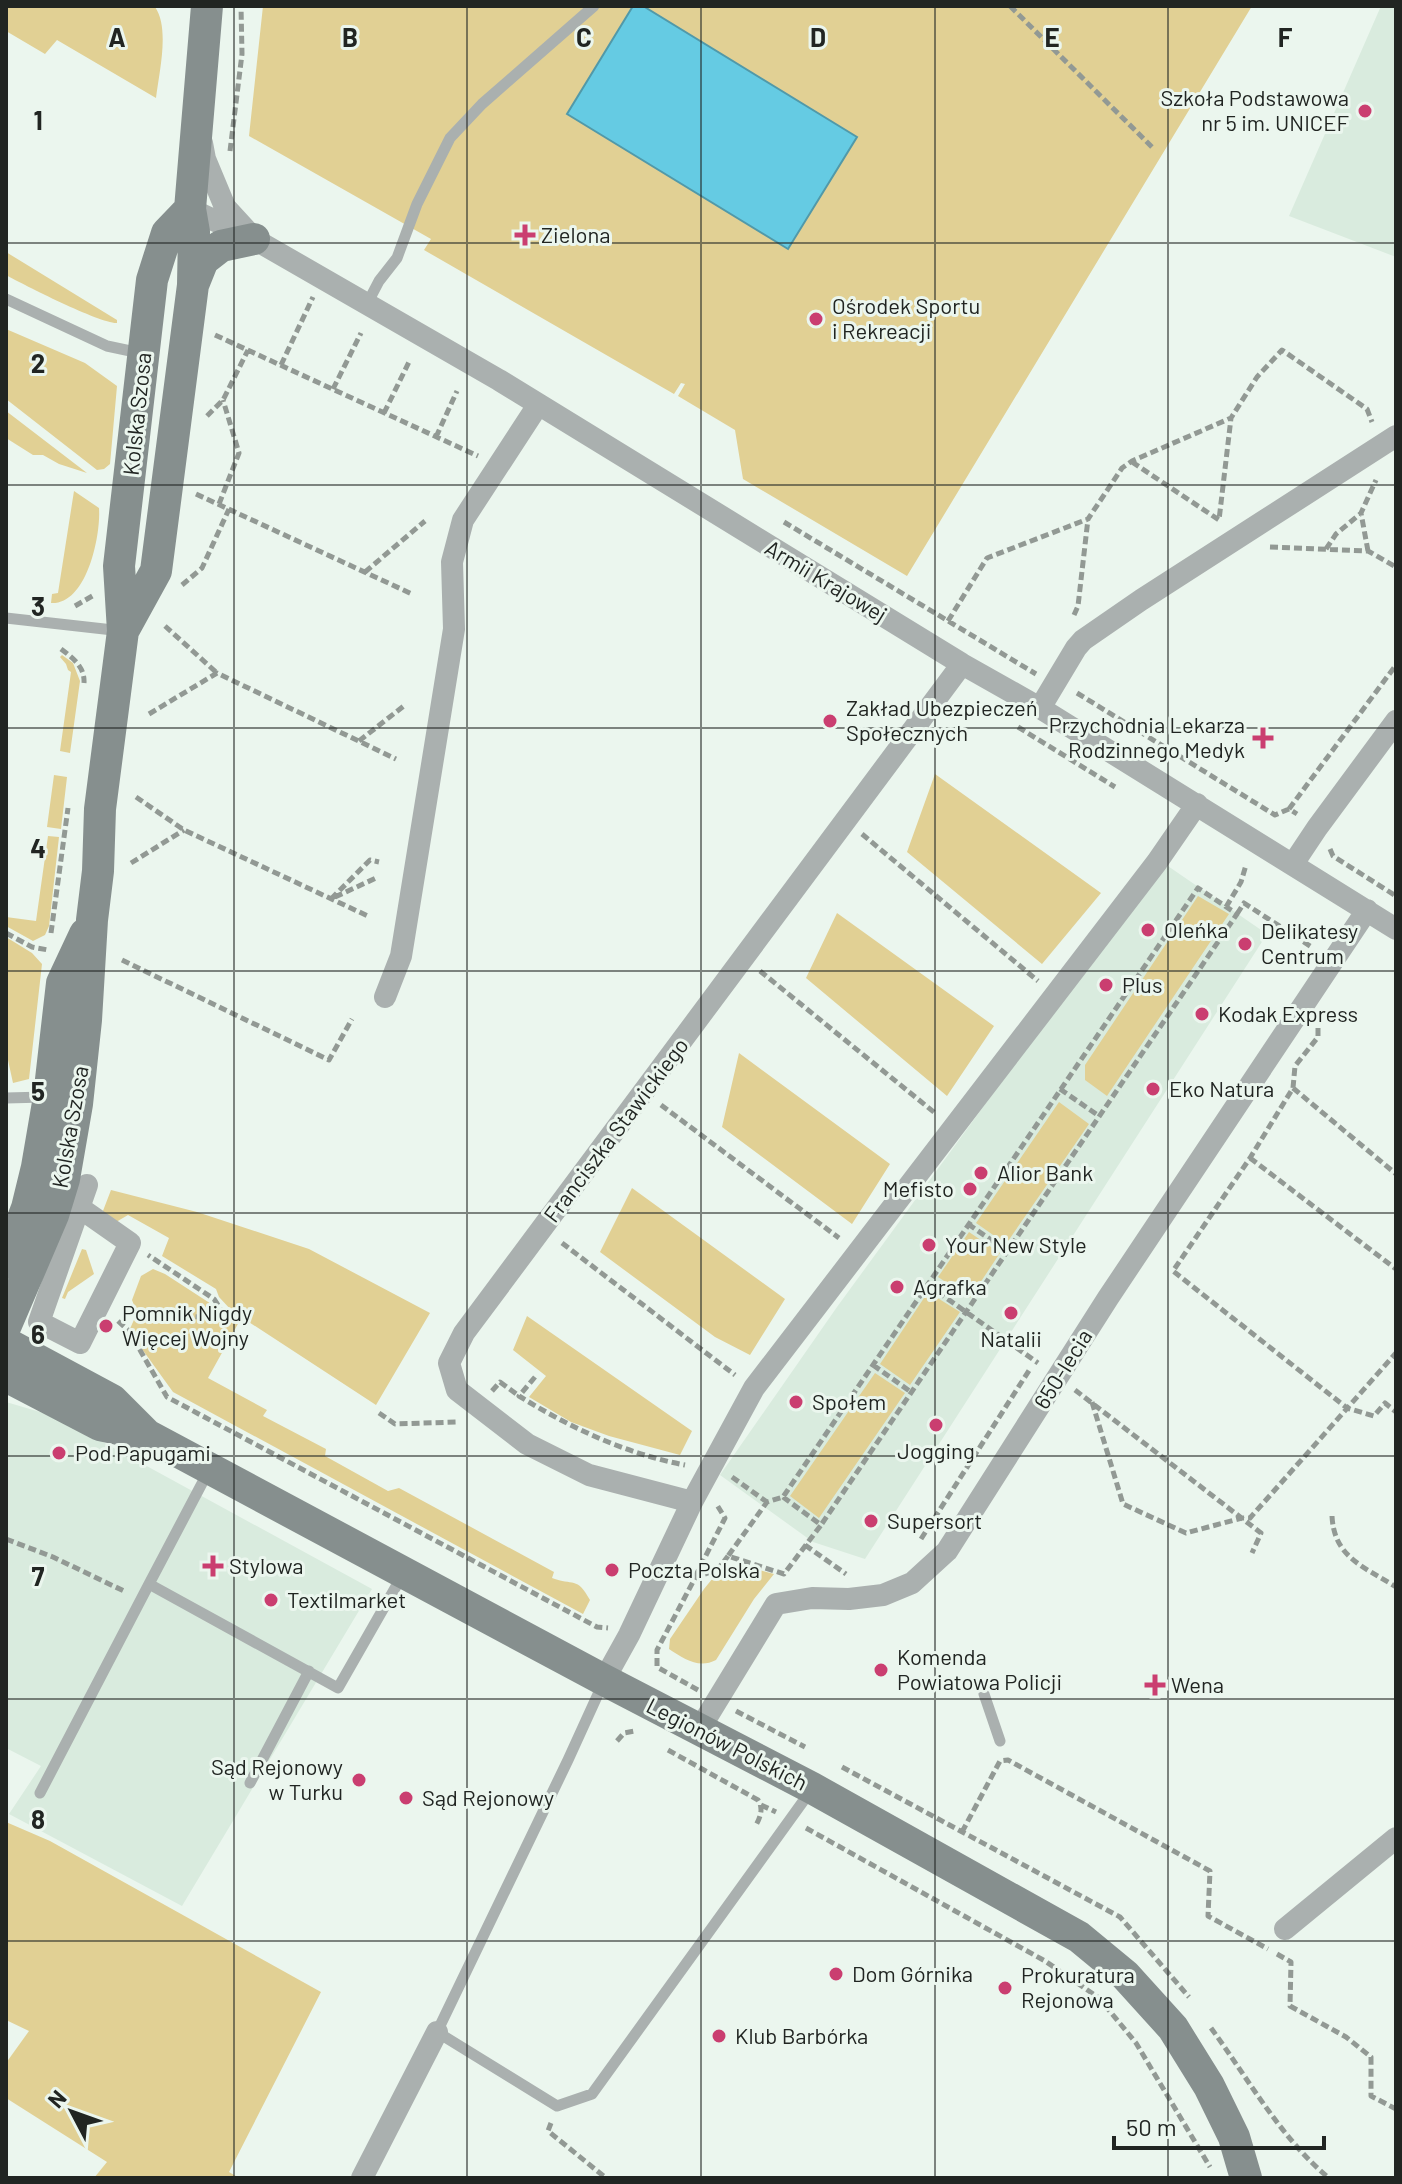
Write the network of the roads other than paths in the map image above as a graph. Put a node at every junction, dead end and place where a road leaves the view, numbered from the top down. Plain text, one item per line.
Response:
1 (207, 6) edge
2 (594, 6) edge
3 (198, 122) junction
4 (190, 209) junction
5 (254, 239) junction
6 (193, 285) junction
7 (6, 299) edge
8 (367, 304) junction
9 (144, 353) junction
10 (538, 405) junction
11 (1396, 436) edge
12 (6, 618) edge
13 (123, 631) junction
14 (962, 664) junction
15 (1040, 708) junction
16 (1396, 721) edge
17 (1197, 804) junction
18 (1293, 864) junction
19 (1367, 910) junction
20 (92, 920) junction
21 (1396, 929) edge
22 (385, 997) dead end
23 (49, 1097) junction
24 (6, 1098) edge
25 (87, 1185) dead end
26 (80, 1208) junction
27 (6, 1263) edge
28 (6, 1325) edge
29 (6, 1343) edge
30 (6, 1376) edge
31 (147, 1435) junction
32 (210, 1468) junction
33 (703, 1500) junction
34 (404, 1572) junction
35 (149, 1584) junction
36 (309, 1671) junction
37 (604, 1680) junction
38 (984, 1694) dead end
39 (699, 1730) junction
40 (1000, 1741) dead end
41 (250, 1783) dead end
42 (812, 1788) junction
43 (40, 1793) dead end
44 (1396, 1838) edge
45 (1285, 1929) dead end
46 (437, 2032) junction
47 (1234, 2137) junction
48 (362, 2178) edge
49 (1246, 2178) edge
50 (1267, 2178) edge

1 - 3 street, Kolska Szosa
2 - 8 lane
3 - 4 street, Kolska Szosa
3 - 5 street, Armii Krajowej
4 - 5 street, Armii Krajowej
4 - 6 street, Kolska Szosa
4 - 9 street, Kolska Szosa
5 - 6 street, Kolska Szosa
5 - 8 street, Armii Krajowej
6 - 13 street, Kolska Szosa
7 - 9 lane
8 - 10 street, Armii Krajowej
9 - 13 street, Kolska Szosa
10 - 14 street, Armii Krajowej
10 - 22 street
11 - 15 street
12 - 13 lane
13 - 20 street, Kolska Szosa
14 - 15 street, Armii Krajowej
14 - 33 street, Franciszka Stawickiego
15 - 17 street, Armii Krajowej
16 - 18 street
17 - 18 street, Armii Krajowej
17 - 33 street
18 - 19 street, Armii Krajowej
19 - 21 street, Armii Krajowej
19 - 39 street, 650-lecia
20 - 23 street, Kolska Szosa
20 - 28 street, Kolska Szosa
23 - 24 lane
23 - 27 street, Kolska Szosa
25 - 26 street
26 - 26 street
29 - 31 street, Legionów Polskich
30 - 31 street, Legionów Polskich
31 - 32 street, Legionów Polskich
32 - 34 street, Legionów Polskich
32 - 35 lane
33 - 37 street
34 - 36 lane
34 - 37 street, Legionów Polskich
35 - 36 lane
35 - 43 lane
36 - 41 lane
37 - 39 street, Legionów Polskich
37 - 46 lane
38 - 40 lane
39 - 42 street, Legionów Polskich
42 - 46 lane
42 - 47 street, Legionów Polskich
44 - 45 street
46 - 48 street
47 - 49 street, Legionów Polskich
47 - 50 street, Legionów Polskich

